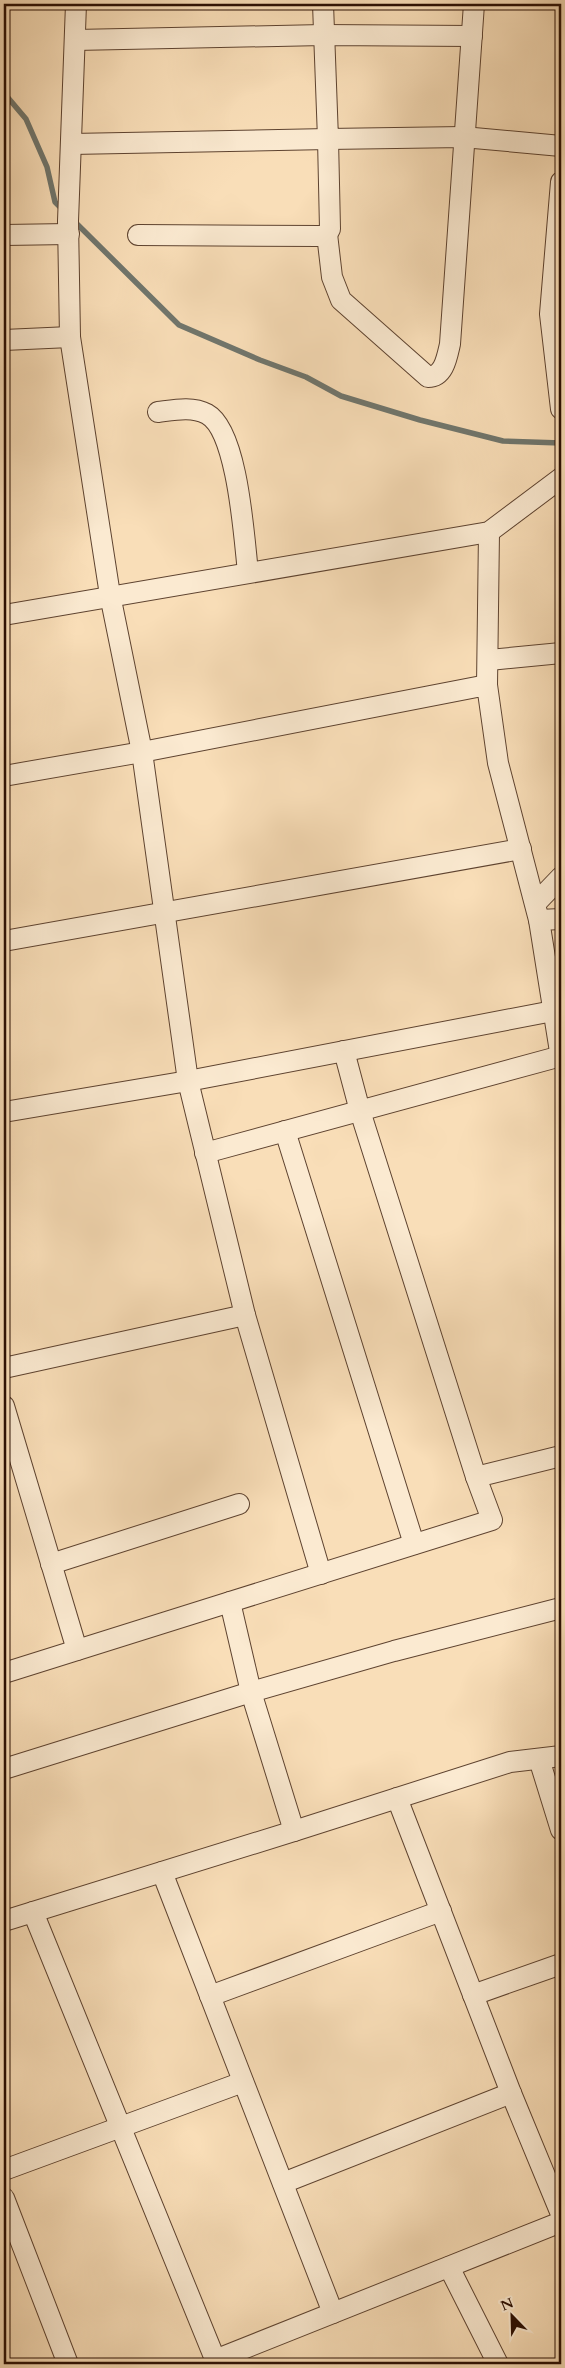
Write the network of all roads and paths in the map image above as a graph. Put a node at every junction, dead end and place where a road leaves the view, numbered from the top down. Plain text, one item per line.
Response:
1 (76, 4) edge
2 (323, 4) edge
3 (474, 4) edge
4 (324, 35) junction
5 (472, 36) junction
6 (74, 40) junction
7 (463, 137) junction
8 (328, 139) junction
9 (561, 146) edge
10 (71, 151) junction
11 (561, 182) edge
12 (69, 227) junction
13 (327, 234) junction
14 (4, 235) edge
15 (138, 235) dead end
16 (556, 313) edge
17 (70, 337) junction
18 (4, 340) edge
19 (561, 410) edge
20 (158, 412) dead end
21 (561, 478) edge
22 (489, 532) junction
23 (248, 572) junction
24 (110, 595) junction
25 (4, 615) edge
26 (561, 653) edge
27 (489, 660) junction
28 (487, 685) junction
29 (142, 752) junction
30 (4, 776) edge
31 (521, 849) junction
32 (561, 877) edge
33 (163, 911) junction
34 (537, 912) junction
35 (561, 919) edge
36 (4, 941) edge
37 (553, 1011) junction
38 (344, 1051) junction
39 (561, 1057) edge
40 (188, 1081) junction
41 (360, 1111) junction
42 (4, 1112) edge
43 (285, 1131) junction
44 (205, 1153) junction
45 (245, 1315) junction
46 (4, 1368) edge
47 (4, 1406) edge
48 (561, 1456) edge
49 (476, 1477) junction
50 (239, 1504) dead end
51 (414, 1544) junction
52 (51, 1564) junction
53 (321, 1574) junction
54 (230, 1602) junction
55 (561, 1608) edge
56 (77, 1650) junction
57 (4, 1673) edge
58 (251, 1692) junction
59 (561, 1756) edge
60 (539, 1759) junction
61 (4, 1769) edge
62 (397, 1798) junction
63 (561, 1830) edge
64 (294, 1831) junction
65 (162, 1872) junction
66 (440, 1911) junction
67 (33, 1912) junction
68 (4, 1920) edge
69 (561, 1964) edge
70 (473, 1995) junction
71 (210, 1996) junction
72 (243, 2082) junction
73 (511, 2093) junction
74 (121, 2128) junction
75 (4, 2170) edge
76 (283, 2183) junction
77 (4, 2198) edge
78 (561, 2214) edge
79 (561, 2222) edge
80 (450, 2267) junction
81 (333, 2313) junction
82 (216, 2362) edge
83 (68, 2364) edge
84 (498, 2364) edge

1 - 6 street
2 - 4 street
3 - 5 street
4 - 5 street
4 - 6 street
4 - 8 street
5 - 7 street
6 - 10 street
7 - 8 street
7 - 9 street
7 - 13 street
8 - 10 street
8 - 13 street
10 - 12 street
11 - 16 street
12 - 14 street
12 - 17 street
13 - 15 street
16 - 19 street
17 - 18 street
17 - 24 street
20 - 23 street
21 - 22 street
22 - 23 street
22 - 27 street
23 - 24 street
24 - 25 street
24 - 29 street
26 - 27 street
27 - 28 street
28 - 29 street
28 - 31 street
29 - 30 street
29 - 33 street
31 - 33 street
31 - 34 street
32 - 34 street
33 - 36 street
33 - 40 street
34 - 35 street
34 - 37 street
37 - 38 street
37 - 39 street
38 - 40 street
38 - 41 street
39 - 41 street
40 - 42 street
40 - 44 street
41 - 43 street
41 - 49 street
43 - 44 street
43 - 51 street
44 - 45 street
45 - 46 street
45 - 53 street
47 - 52 street
48 - 49 street
49 - 51 street
50 - 52 street
51 - 53 street
52 - 56 street
53 - 54 street
54 - 56 street
54 - 58 street
55 - 58 street
56 - 57 street
58 - 61 street
58 - 64 street
59 - 60 street
60 - 62 street
60 - 63 street
62 - 64 street
62 - 66 street
64 - 65 street
65 - 67 street
65 - 71 street
66 - 70 street
66 - 71 street
67 - 68 street
67 - 74 street
69 - 70 street
70 - 73 street
71 - 72 street
72 - 74 street
72 - 76 street
73 - 76 street
73 - 78 street
74 - 75 street
74 - 82 street
76 - 81 street
77 - 83 street
79 - 80 street
80 - 81 street
80 - 84 street
81 - 82 street

